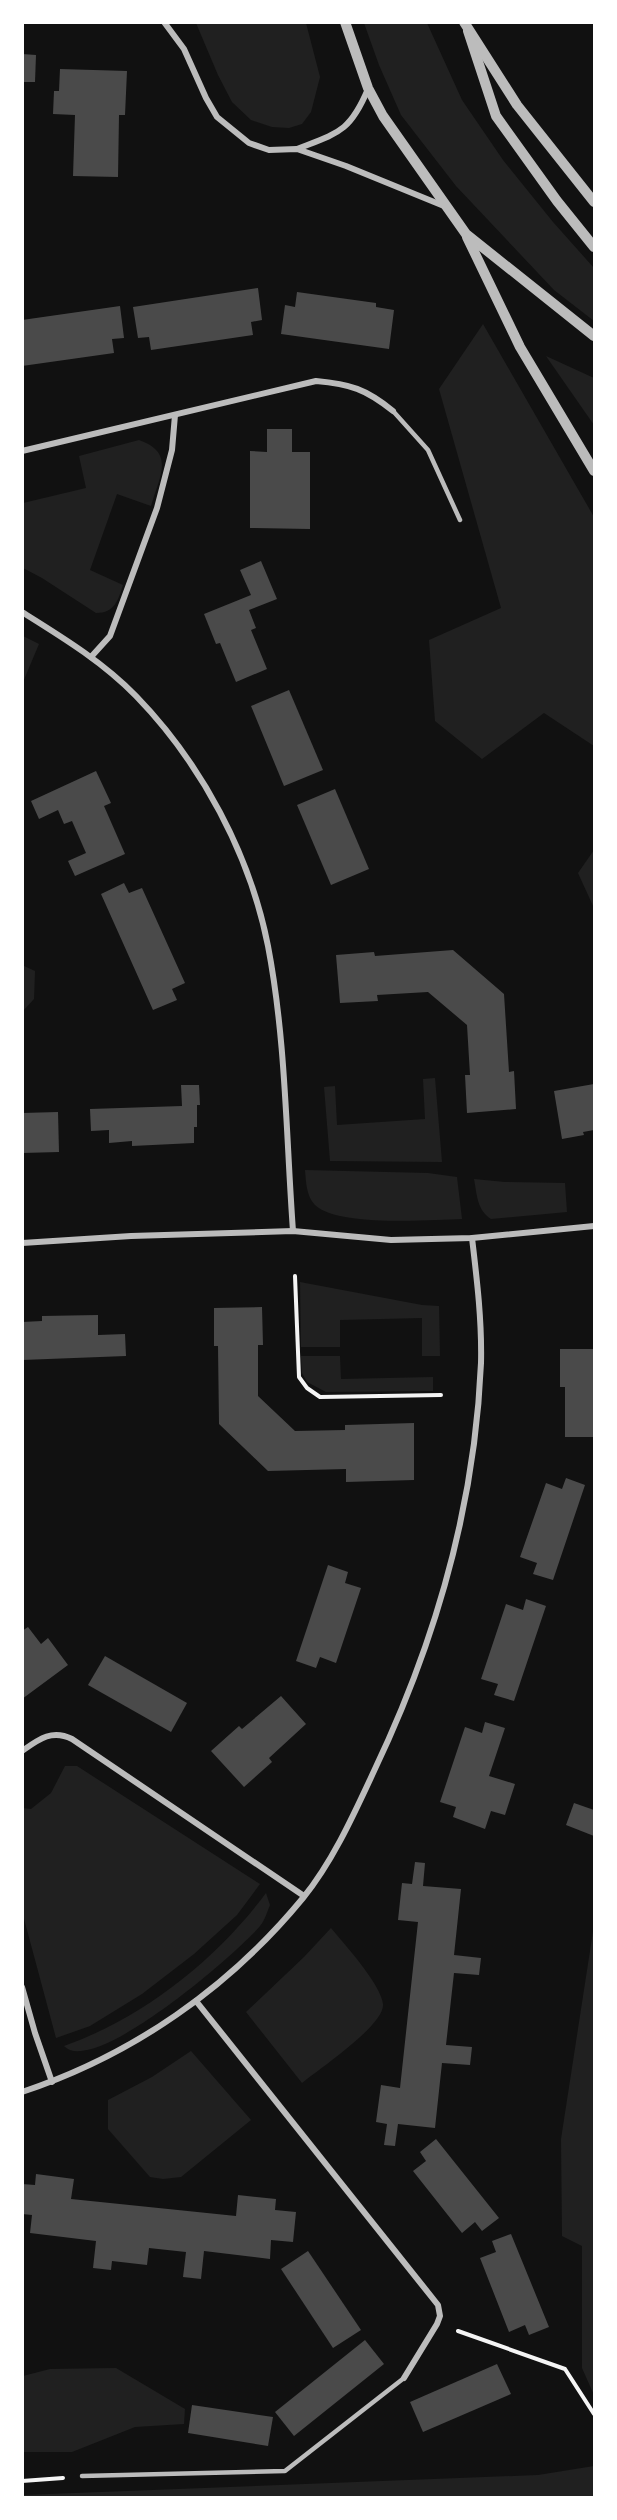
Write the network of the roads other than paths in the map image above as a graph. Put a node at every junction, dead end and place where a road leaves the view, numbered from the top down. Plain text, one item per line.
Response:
1 (164, 22) edge
2 (345, 22) edge
3 (466, 27) edge
4 (368, 88) junction
5 (297, 149) junction
6 (594, 202) edge
7 (447, 207) junction
8 (466, 234) junction
9 (594, 247) edge
10 (594, 336) edge
11 (393, 411) joint
12 (175, 415) junction
13 (22, 451) edge
14 (594, 471) edge
15 (460, 520) dead end
16 (22, 612) edge
17 (91, 657) junction
18 (594, 1226) edge
19 (292, 1231) junction
20 (472, 1238) junction
21 (22, 1243) edge
22 (22, 1751) edge
23 (304, 1896) junction
24 (22, 1987) edge
25 (196, 2001) junction
26 (52, 2082) junction
27 (22, 2091) edge
28 (404, 2378) joint
29 (82, 2476) road end

1 - 5 street
2 - 4 street
3 - 6 street
3 - 9 street
4 - 5 street
4 - 7 street
5 - 7 street
7 - 8 street
8 - 10 street
8 - 14 street
11 - 12 street
11 - 15 lane
12 - 13 street
12 - 17 street
16 - 17 street
17 - 19 street
18 - 20 street
19 - 20 street
19 - 21 street
20 - 23 street
22 - 23 street
23 - 25 street
24 - 26 street
25 - 26 street
25 - 28 street
26 - 27 street
28 - 29 lane

